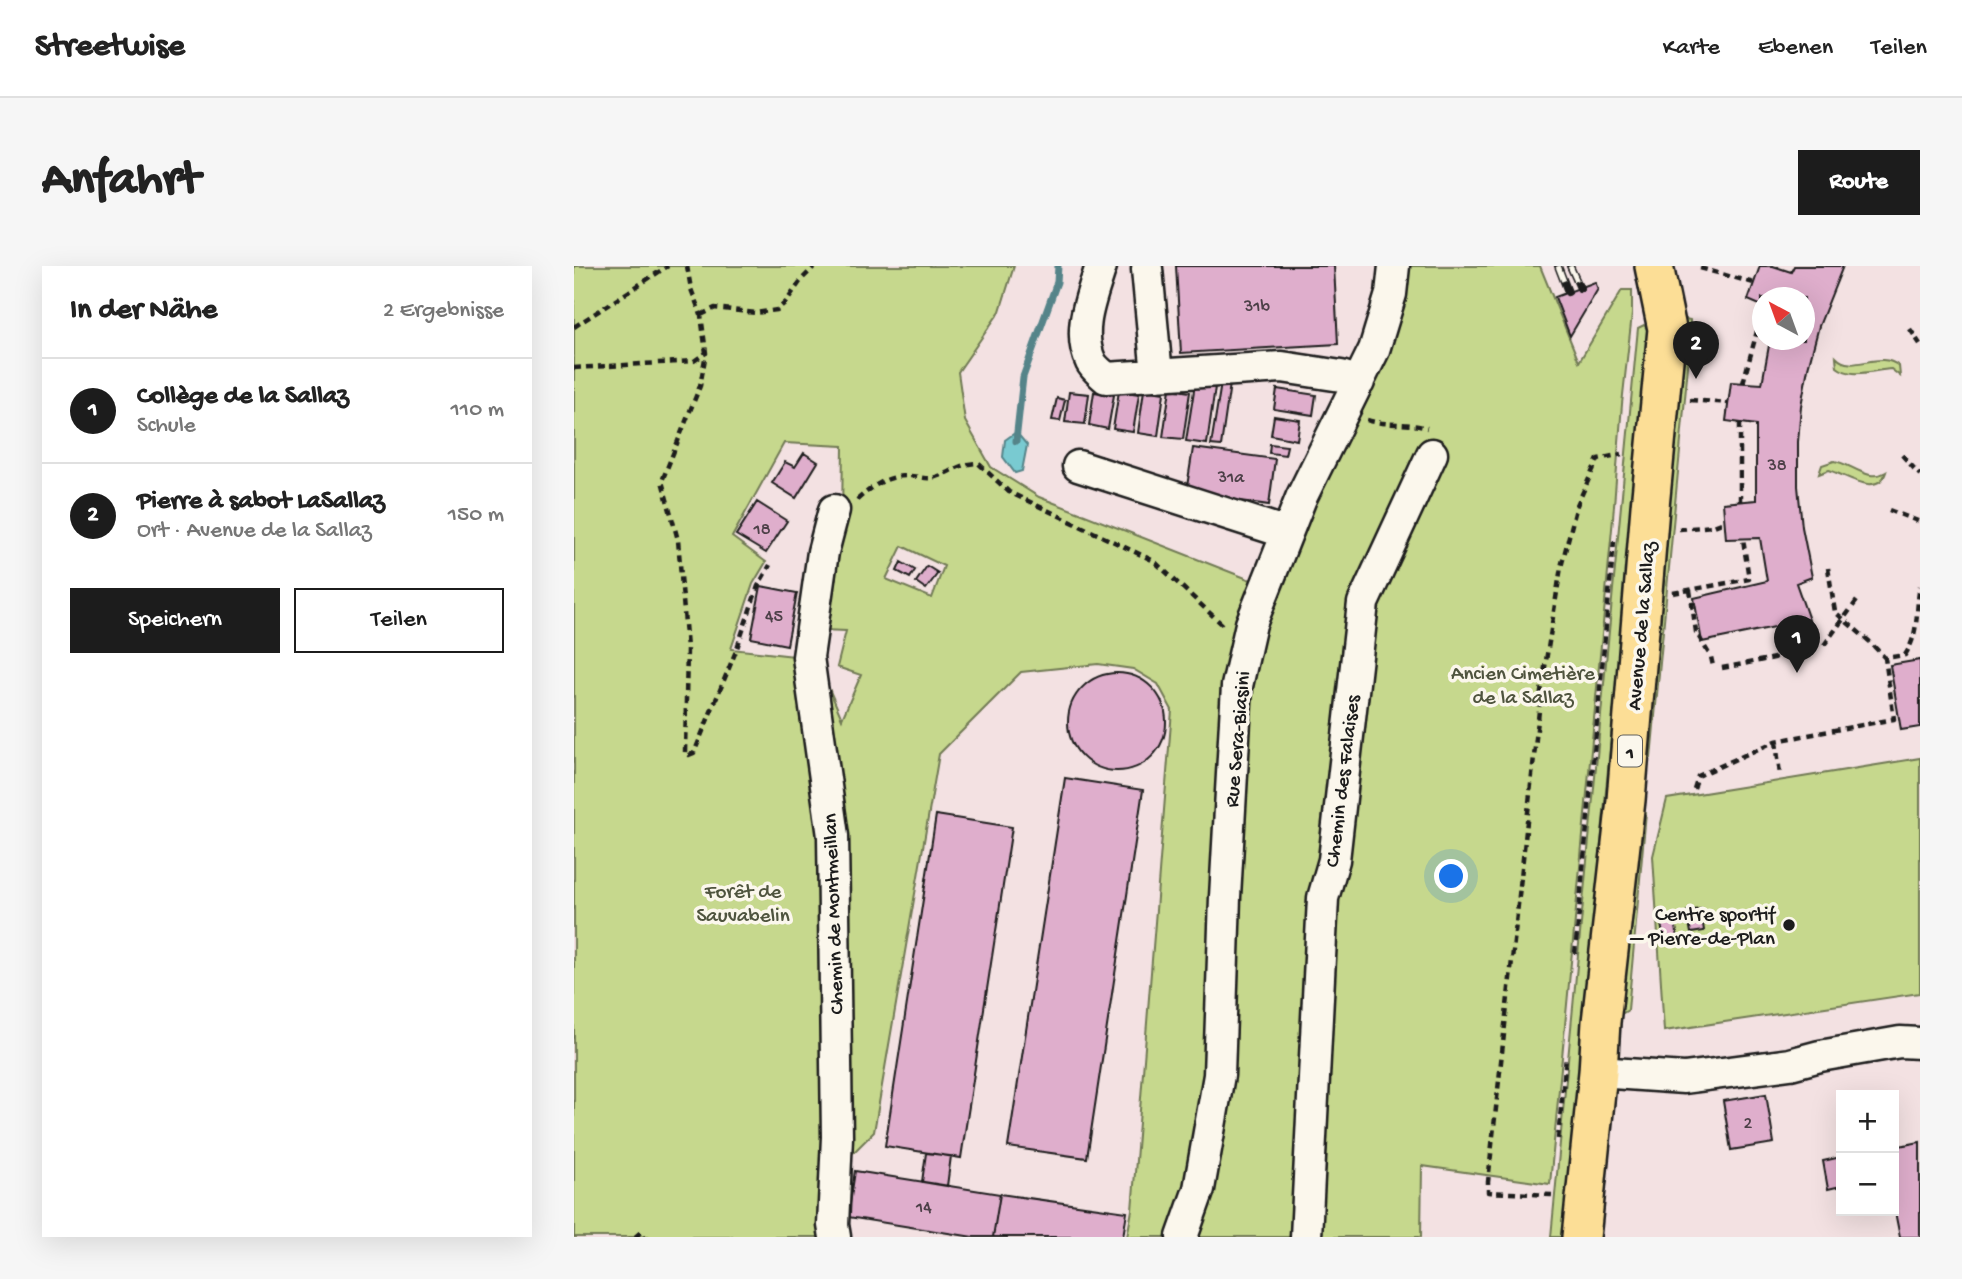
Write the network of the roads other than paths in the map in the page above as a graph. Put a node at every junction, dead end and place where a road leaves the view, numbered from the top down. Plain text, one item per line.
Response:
1 (1101, 266) edge
2 (1394, 266) edge
3 (1654, 266) edge
4 (1147, 269) dead end
5 (1157, 375) junction
6 (1359, 382) junction
7 (1432, 454) road end
8 (1078, 466) dead end
9 (834, 510) road end
10 (1287, 533) junction
11 (1920, 1044) edge
12 (1598, 1072) junction
13 (835, 1237) edge
14 (1182, 1237) edge
15 (1306, 1237) edge
16 (1581, 1237) edge

1 - 5 street
2 - 6 street, Rue Sera-Biasini
3 - 12 main road, Avenue de la Sallaz / 1
4 - 5 street
5 - 6 street
6 - 10 street, Rue Sera-Biasini
7 - 15 street, Chemin des Falaises
8 - 10 street
9 - 13 street, Chemin de Montmeillan
10 - 14 street, Rue Sera-Biasini
11 - 12 street
12 - 16 main road, Avenue de la Sallaz / 1

